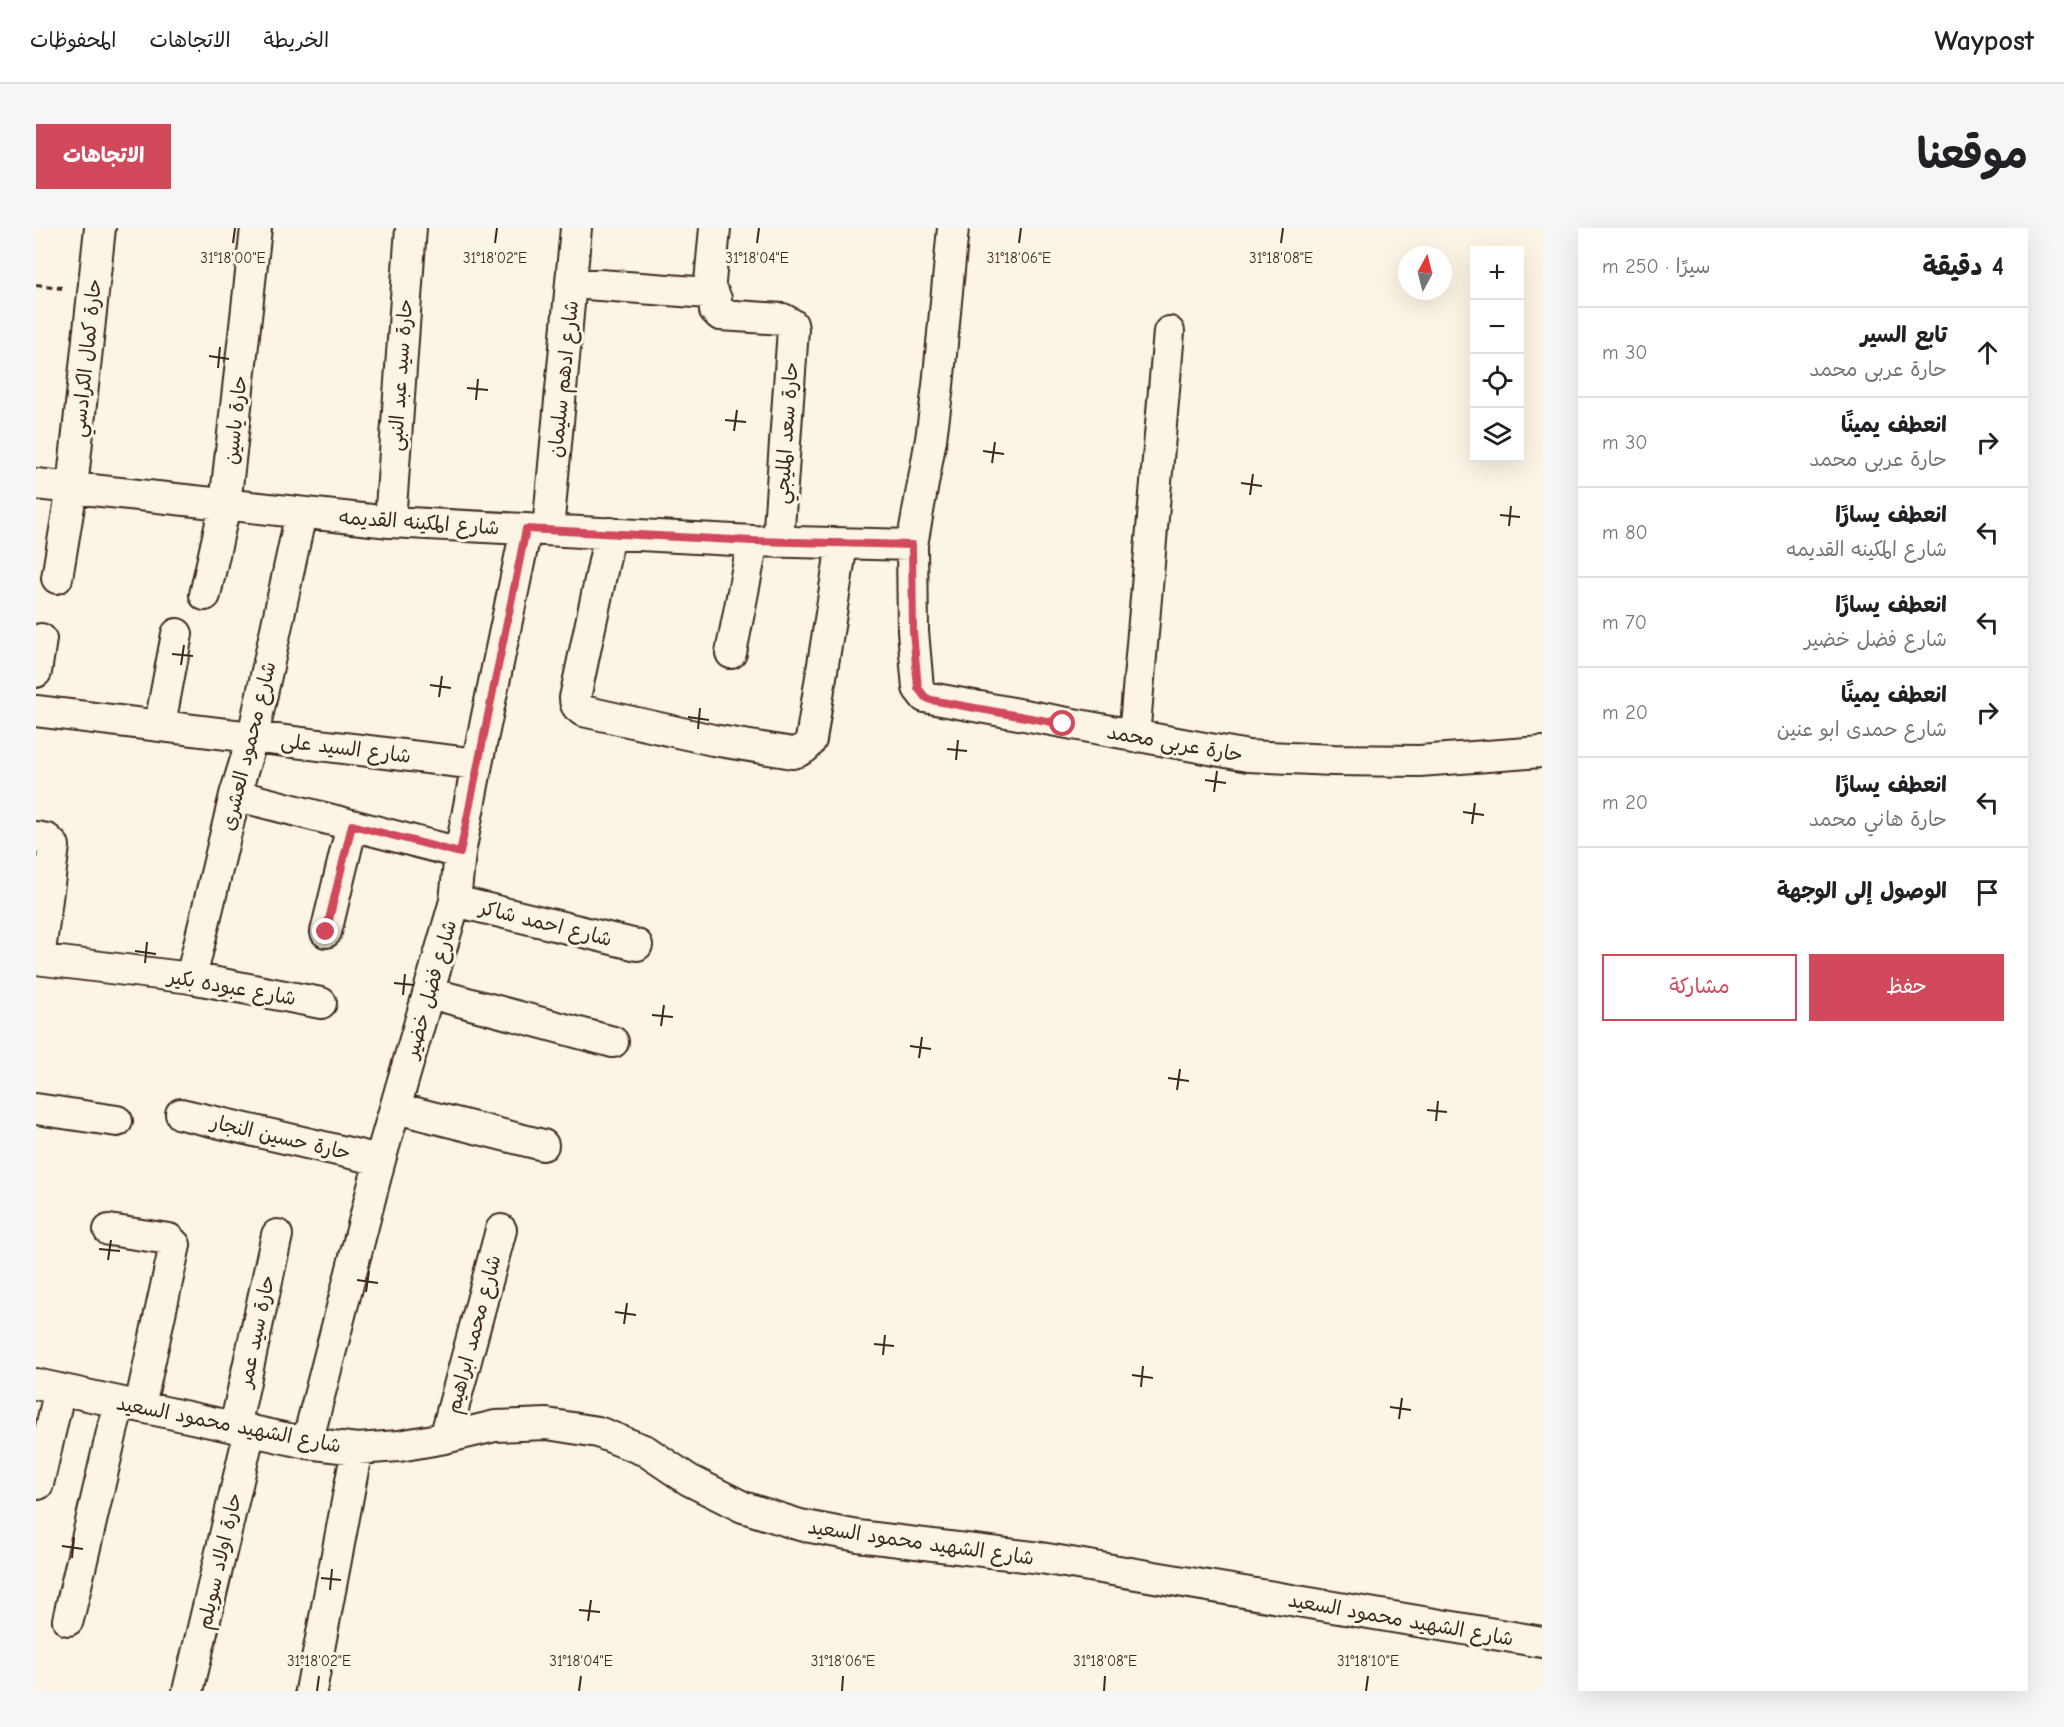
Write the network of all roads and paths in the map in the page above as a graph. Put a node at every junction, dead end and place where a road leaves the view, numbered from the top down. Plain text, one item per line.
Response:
1 (100, 228) edge
2 (256, 228) edge
3 (411, 228) edge
4 (576, 228) edge
5 (715, 228) edge
6 (953, 228) edge
7 (572, 283) junction
8 (709, 293) junction
9 (1169, 333) dead end
10 (36, 484) edge
11 (72, 488) junction
12 (225, 505) junction
13 (301, 513) junction
14 (390, 522) junction
15 (537, 530) junction
16 (610, 534) junction
17 (766, 542) junction
18 (842, 544) junction
19 (912, 545) junction
20 (57, 578) dead end
21 (205, 595) dead end
22 (177, 634) dead end
23 (41, 639) dead end
24 (731, 653) dead end
25 (36, 672) edge
26 (36, 711) edge
27 (160, 724) junction
28 (253, 736) junction
29 (1134, 737) junction
30 (1542, 752) edge
31 (477, 764) junction
32 (236, 795) junction
33 (352, 825) junction
34 (36, 837) edge
35 (460, 853) junction
36 (455, 901) junction
37 (326, 932) dead end
38 (637, 945) dead end
39 (37, 959) edge
40 (191, 978) junction
41 (430, 993) junction
42 (321, 1003) dead end
43 (613, 1042) dead end
44 (396, 1108) junction
45 (36, 1109) edge
46 (181, 1114) dead end
47 (117, 1121) dead end
48 (543, 1146) dead end
49 (380, 1160) junction
50 (109, 1230) dead end
51 (501, 1230) dead end
52 (277, 1235) dead end
53 (48, 1386) edge
54 (130, 1404) junction
55 (243, 1429) junction
56 (445, 1438) junction
57 (307, 1443) junction
58 (357, 1449) junction
59 (38, 1484) dead end
60 (68, 1620) dead end
61 (1542, 1642) edge
62 (188, 1691) edge
63 (311, 1691) edge

1 - 11 street, حارة كمال الكرادسي
2 - 12 street, حارة ياسين
3 - 14 street, حارة سيد عبد النبى
4 - 7 street, شارع ادهم سليمان
5 - 8 street
6 - 19 street, حارة عربى محمد
7 - 8 street
7 - 15 street, شارع ادهم سليمان
8 - 17 street, حارة سعد المليجي
9 - 29 street
10 - 11 street, شارع المكينه القديمه
11 - 12 street, شارع المكينه القديمه
11 - 20 street, حارة كمال الكرادسي
12 - 13 street, شارع المكينه القديمه
12 - 21 street, حارة ياسين
13 - 14 street, شارع المكينه القديمه
13 - 28 street, شارع محمود العشرى
14 - 15 street, شارع المكينه القديمه
15 - 16 street, شارع المكينه القديمه
15 - 31 street, شارع فضل خضير
16 - 17 street, شارع المكينه القديمه
16 - 18 street
17 - 18 street, شارع المكينه القديمه
17 - 24 street, حارة سعد المليجي
18 - 19 street, شارع المكينه القديمه
19 - 29 street, حارة عربى محمد
22 - 27 street
23 - 25 street
26 - 27 street, شارع السيد على
27 - 28 street, شارع السيد على
28 - 31 street, شارع السيد على
28 - 32 street, شارع محمود العشرى
29 - 30 street, حارة عربى محمد
31 - 35 street, شارع فضل خضير
32 - 33 street
32 - 40 street, شارع محمود العشرى
33 - 35 street
33 - 37 street
34 - 39 street
35 - 36 street, شارع فضل خضير
36 - 38 street, شارع احمد شاكر
36 - 41 street, شارع فضل خضير
39 - 40 street, شارع عبوده بكير
40 - 42 street, شارع عبوده بكير
41 - 43 street
41 - 44 street, شارع فضل خضير
44 - 48 street
44 - 49 street, شارع فضل خضير
45 - 47 street
46 - 49 street, حارة حسين النجار
49 - 57 street, شارع فضل خضير
50 - 54 street
51 - 56 street, شارع محمد ابراهيم
52 - 55 street, حارة سيد عمر
53 - 54 street, شارع الشهيد محمود السعيد
53 - 59 street
54 - 55 street, شارع الشهيد محمود السعيد
54 - 60 street
55 - 57 street, شارع الشهيد محمود السعيد
55 - 62 street, حارة اولاد سويلم
56 - 58 street, شارع الشهيد محمود السعيد
56 - 61 street, شارع الشهيد محمود السعيد
57 - 58 street, شارع الشهيد محمود السعيد
58 - 63 street

